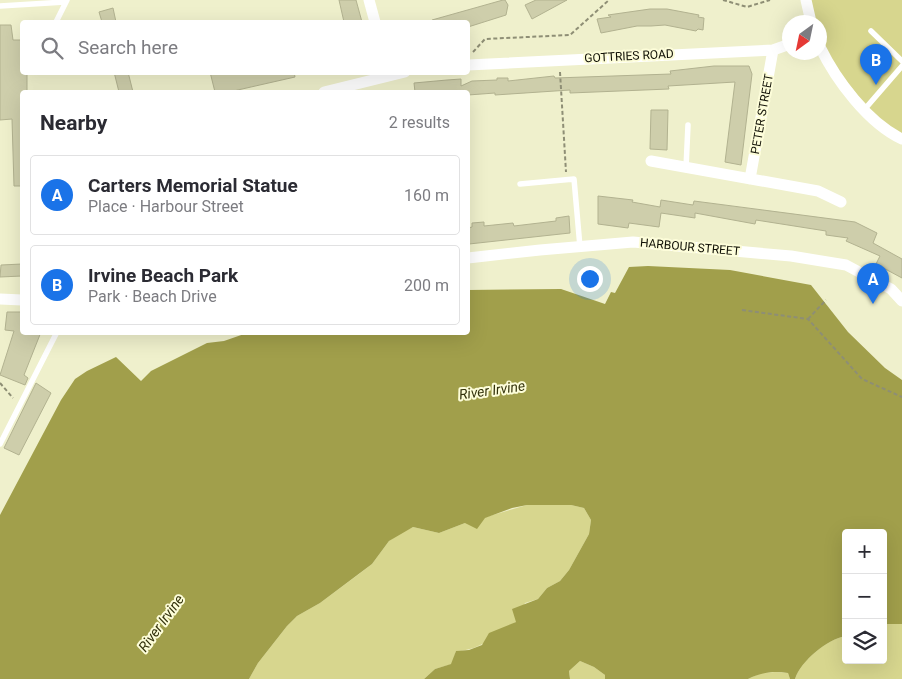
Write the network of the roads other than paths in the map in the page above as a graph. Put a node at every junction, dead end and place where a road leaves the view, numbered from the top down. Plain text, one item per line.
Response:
1 (370, 0) edge
2 (806, 0) edge
3 (66, 1) edge
4 (0, 6) edge
5 (809, 15) edge
6 (57, 20) edge
7 (375, 20) edge
8 (871, 31) dead end
9 (782, 47) edge
10 (773, 50) junction
11 (827, 59) edge
12 (470, 60) edge
13 (902, 61) edge
14 (902, 66) edge
15 (385, 75) edge
16 (331, 90) edge
17 (864, 110) junction
18 (688, 125) dead end
19 (902, 139) edge
20 (651, 161) dead end
21 (686, 168) junction
22 (750, 179) junction
23 (520, 184) dead end
24 (841, 202) dead end
25 (580, 246) junction
26 (470, 258) edge
27 (0, 299) edge
28 (20, 300) edge
29 (902, 301) edge
30 (55, 335) edge
31 (0, 444) edge

1 - 7 street
2 - 5 street
3 - 4 lane
3 - 6 lane
8 - 13 lane
9 - 10 street, GOTTRIES ROAD
10 - 12 street, GOTTRIES ROAD
10 - 22 street, PETER STREET
11 - 17 street
14 - 17 lane
15 - 16 street
17 - 19 street
18 - 21 lane
20 - 21 street
21 - 22 street
22 - 24 street
23 - 25 lane
25 - 26 street, HARBOUR STREET
25 - 29 street, HARBOUR STREET
27 - 28 street
30 - 31 lane

